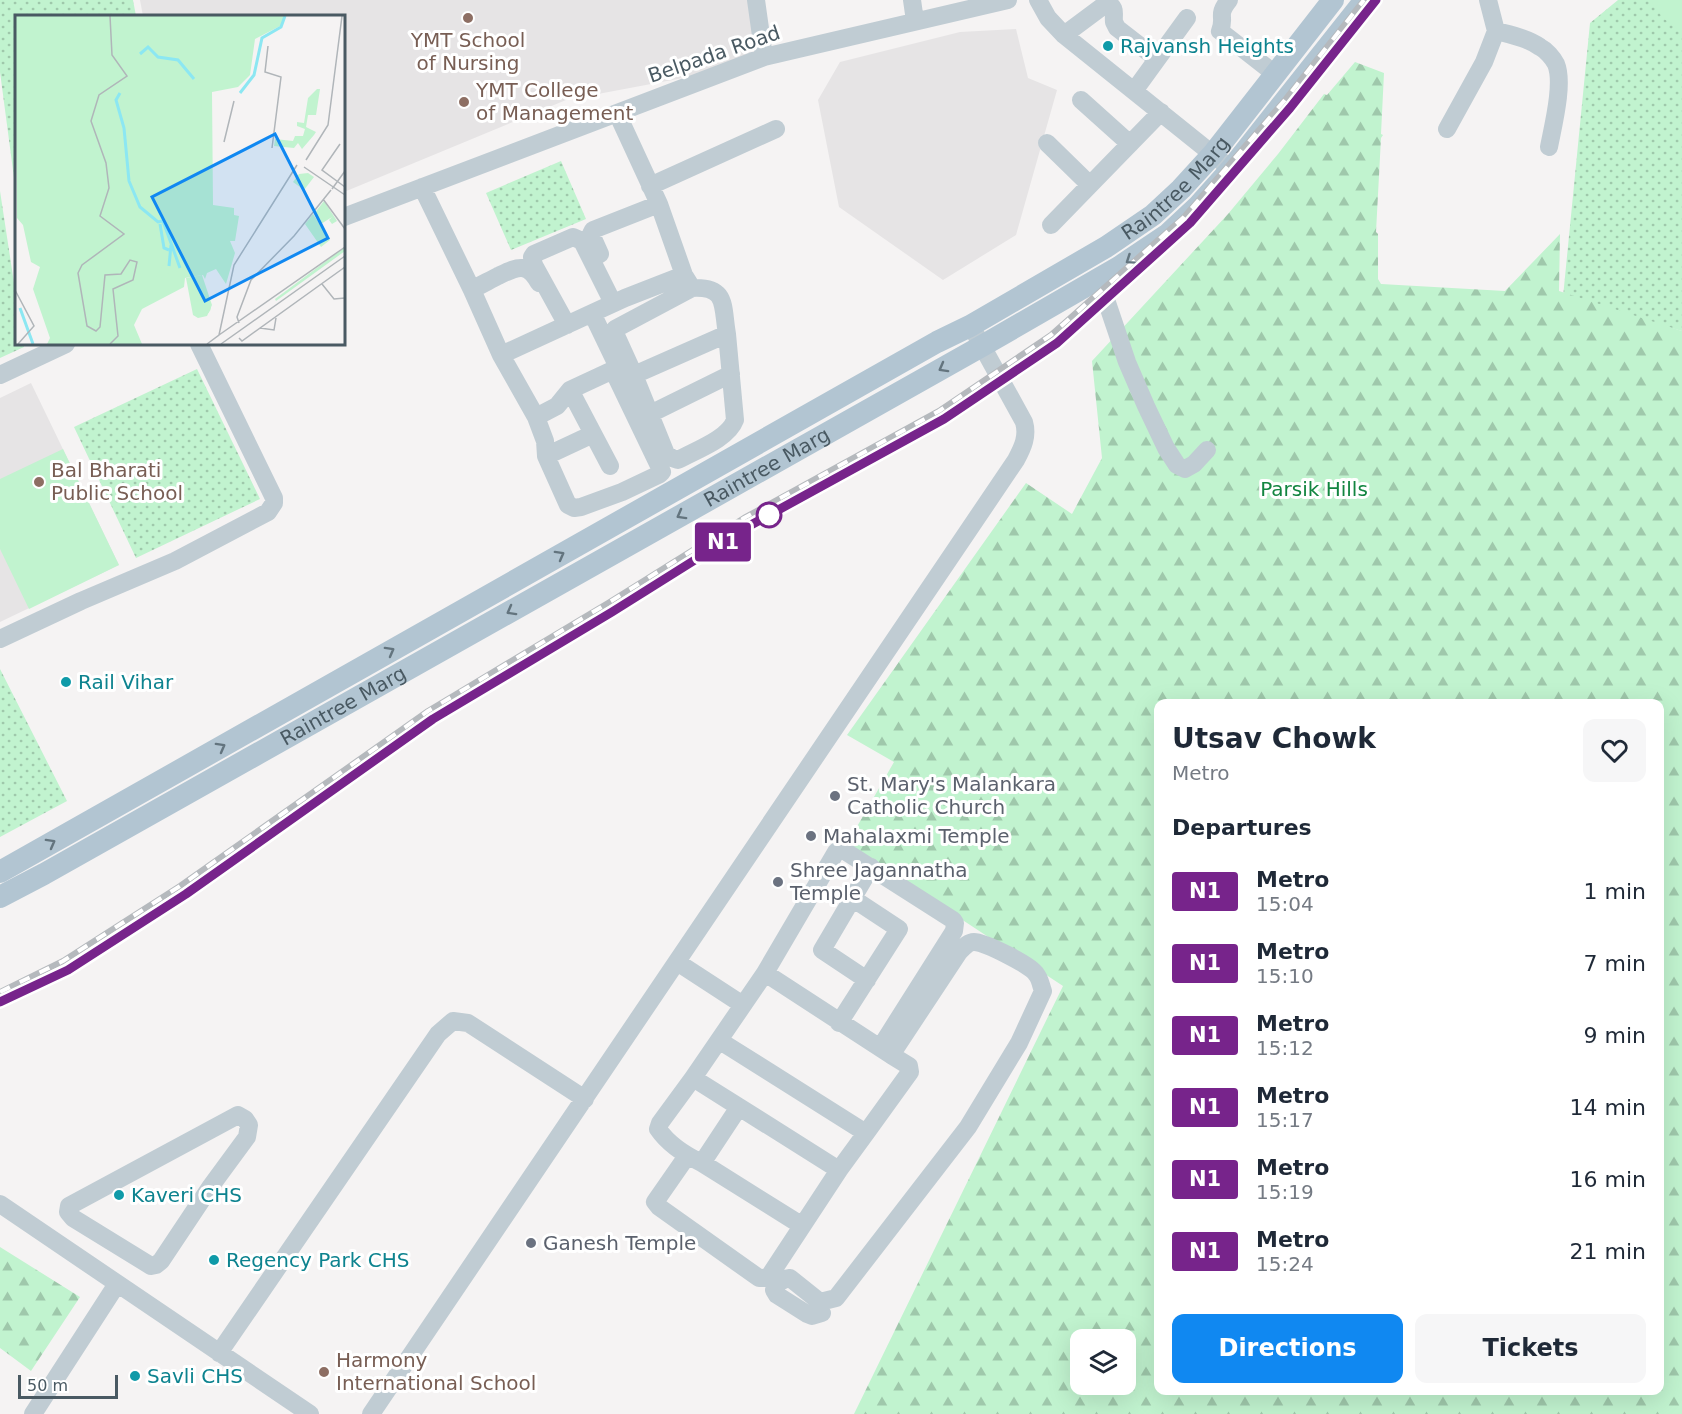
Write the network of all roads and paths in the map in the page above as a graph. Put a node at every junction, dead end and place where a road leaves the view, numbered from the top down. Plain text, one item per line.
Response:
1 (756, 0) edge
2 (912, 0) edge
3 (1008, 0) edge
4 (1038, 0) edge
5 (1229, 0) edge
6 (1333, 0) edge
7 (1365, 0) edge
8 (1488, 0) edge
9 (1187, 18) dead end
10 (915, 21) junction
11 (1496, 31) junction
12 (1064, 35) junction
13 (764, 57) junction
14 (1157, 59) junction
15 (1275, 74) junction
16 (1134, 91) junction
17 (1081, 100) dead end
18 (1161, 112) junction
19 (617, 113) junction
20 (776, 129) dead end
21 (1447, 129) dead end
22 (1047, 143) dead end
23 (1130, 144) junction
24 (1550, 147) dead end
25 (1213, 154) junction
26 (1231, 169) junction
27 (1090, 185) junction
28 (422, 187) junction
29 (651, 198) junction
30 (345, 217) edge
31 (1051, 225) dead end
32 (1099, 279) junction
33 (688, 281) junction
34 (471, 290) junction
35 (609, 305) junction
36 (565, 326) junction
37 (970, 326) junction
38 (618, 327) junction
39 (727, 334) junction
40 (64, 345) edge
41 (199, 345) edge
42 (982, 346) junction
43 (501, 356) junction
44 (613, 370) junction
45 (731, 374) junction
46 (0, 375) edge
47 (634, 375) junction
48 (570, 390) junction
49 (650, 414) junction
50 (536, 417) junction
51 (593, 434) junction
52 (1207, 450) dead end
53 (546, 456) junction
54 (610, 466) dead end
55 (0, 639) edge
56 (871, 867) junction
57 (0, 872) edge
58 (0, 897) edge
59 (852, 898) junction
60 (677, 962) junction
61 (765, 973) junction
62 (867, 980) junction
63 (743, 1005) junction
64 (839, 1023) junction
65 (720, 1041) junction
66 (885, 1051) junction
67 (693, 1078) junction
68 (585, 1098) junction
69 (739, 1107) junction
70 (866, 1133) junction
71 (695, 1160) junction
72 (839, 1170) junction
73 (211, 1186) joint
74 (0, 1204) edge
75 (801, 1225) junction
76 (117, 1284) junction
77 (822, 1313) dead end
78 (219, 1353) junction
79 (33, 1414) edge
80 (310, 1414) edge
81 (371, 1414) edge

1 - 13 street
2 - 10 street
3 - 10 street, Belpada Road
4 - 12 street
5 - 15 street
6 - 15 main road, Raintree Marg
7 - 26 main road, Raintree Marg
8 - 11 street
9 - 14 street
10 - 13 street, Belpada Road
11 - 21 street
11 - 24 street
12 - 14 street
12 - 16 street
13 - 19 street, Belpada Road
14 - 16 street
15 - 25 main road, Raintree Marg
16 - 18 street
17 - 23 street
18 - 23 street
18 - 25 street
19 - 28 street, Belpada Road
19 - 29 street
20 - 29 street
22 - 27 street
23 - 27 street
25 - 26 street
25 - 37 main road, Raintree Marg
26 -> 32 main road, Raintree Marg
27 - 31 street
28 - 30 street, Belpada Road
28 - 34 street
29 - 33 street
29 - 35 street
32 - 42 main road, Raintree Marg
32 - 52 street
33 - 35 street
33 - 38 street
33 - 39 street
34 - 36 street
34 - 43 street
35 - 36 street
35 - 36 street
35 - 38 street
35 - 44 street
36 - 43 street
37 - 42 street
57 -> 37 main road, Raintree Marg
38 - 47 street
39 - 45 street
39 - 47 street
40 - 46 street
41 - 55 street
42 -> 58 main road, Raintree Marg
42 - 60 street
43 - 50 street
44 - 48 street
44 - 53 street
45 - 49 street
45 - 49 street
47 - 49 street
48 - 50 street
48 - 51 street
50 - 53 street
51 - 53 street
51 - 54 street
56 - 59 street
56 - 61 street
56 - 66 street
59 - 62 street
59 - 62 street
60 - 63 street
60 - 68 street
61 - 63 street
61 - 64 street
62 - 64 street
63 - 65 street
64 - 66 street
65 - 67 street
65 - 70 street
66 - 70 street
66 - 77 street
67 - 69 street
67 - 71 street
68 - 78 street
68 - 81 street
69 - 71 street
69 - 72 street
70 - 72 street
71 - 75 street
71 - 75 street
72 - 75 street
73 - 73 street
74 - 76 street
76 - 78 street
76 - 79 street
78 - 80 street

